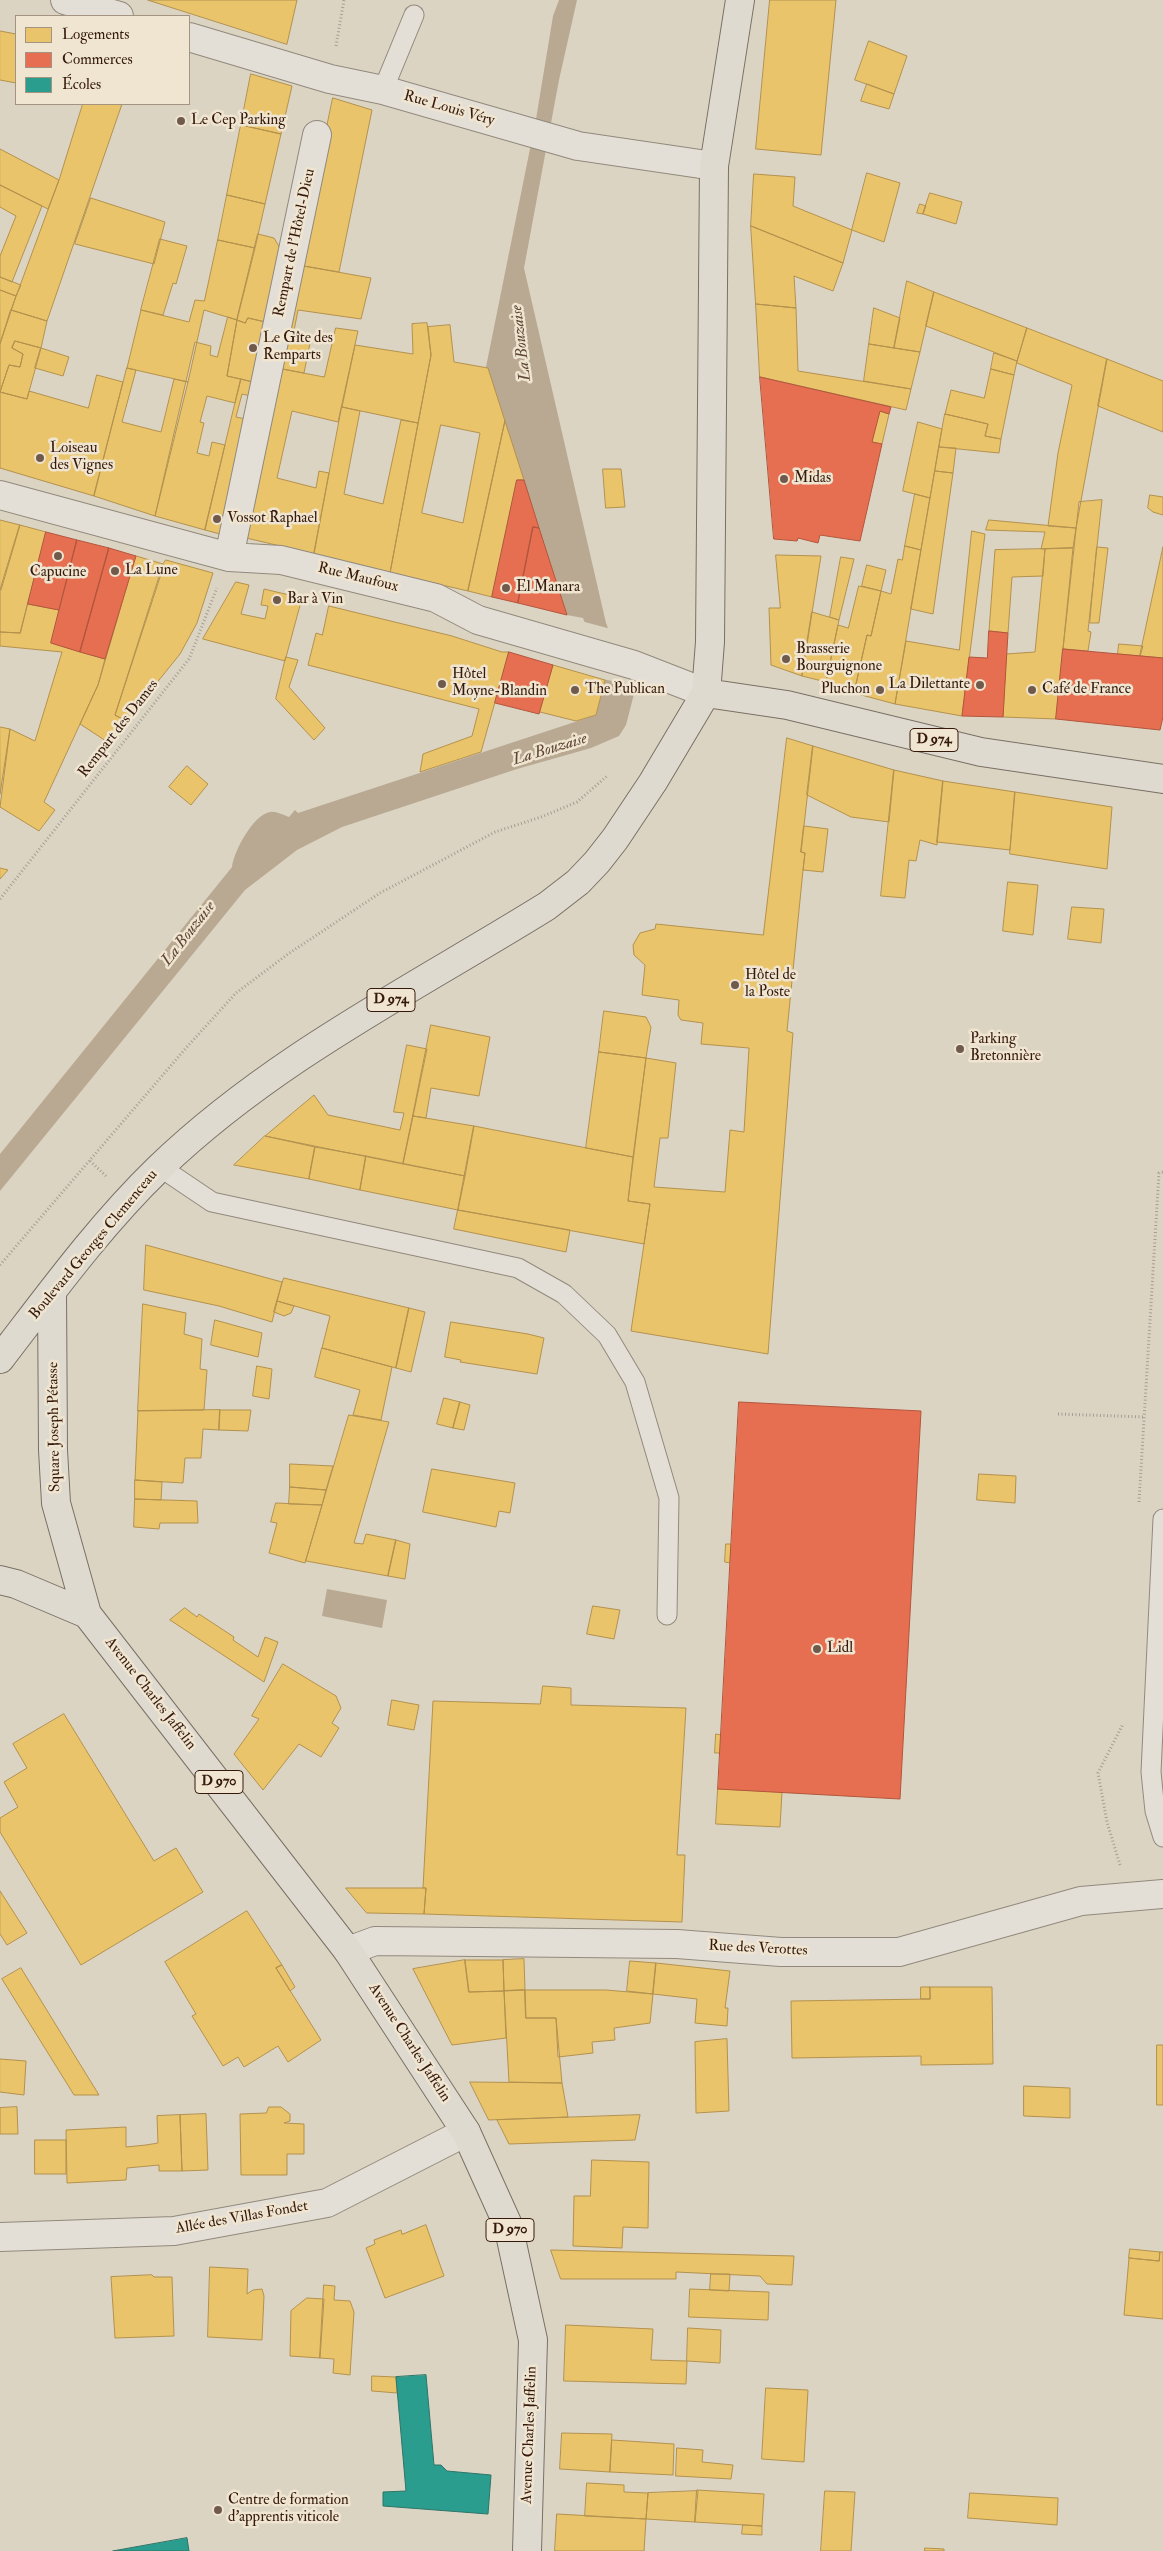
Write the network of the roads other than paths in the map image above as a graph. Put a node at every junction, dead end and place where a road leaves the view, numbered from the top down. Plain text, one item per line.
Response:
1 (65, 0) edge
2 (740, 0) edge
3 (116, 15) edge
4 (414, 15) dead end
5 (190, 37) edge
6 (382, 90) junction
7 (317, 136) dead end
8 (714, 166) junction
9 (0, 495) edge
10 (229, 557) junction
11 (706, 693) junction
12 (1163, 779) edge
13 (160, 1167) junction
14 (52, 1292) junction
15 (0, 1359) edge
16 (1163, 1519) edge
17 (0, 1580) edge
18 (87, 1614) junction
19 (667, 1615) dead end
20 (1163, 1837) edge
21 (1163, 1894) edge
22 (348, 1951) junction
23 (466, 2132) junction
24 (0, 2237) edge
25 (527, 2551) edge

1 - 3 street
2 - 8 main road
4 - 6 lane
5 - 6 street, Rue Louis Véry
6 - 8 street, Rue Louis Véry
7 - 10 street, Rempart de l'Hôtel-Dieu
8 - 11 main road
9 - 10 street, Rue Maufoux
10 - 11 street, Rue Maufoux
11 - 12 main road, D 974
11 - 13 main road, Boulevard Georges Clemenceau / D 974
13 - 14 main road, Boulevard Georges Clemenceau / D 974
13 - 19 lane
14 - 15 main road, Boulevard Georges Clemenceau / D 974
14 - 18 main road, Square Joseph Pétasse
16 - 20 lane
17 - 18 main road
18 - 22 main road, Avenue Charles Jaffelin / D 970
21 - 22 street, Rue des Verottes
22 - 23 main road, Avenue Charles Jaffelin / D 970
23 - 24 street, Allée des Villas Fondet
23 - 25 main road, Avenue Charles Jaffelin / D 970

